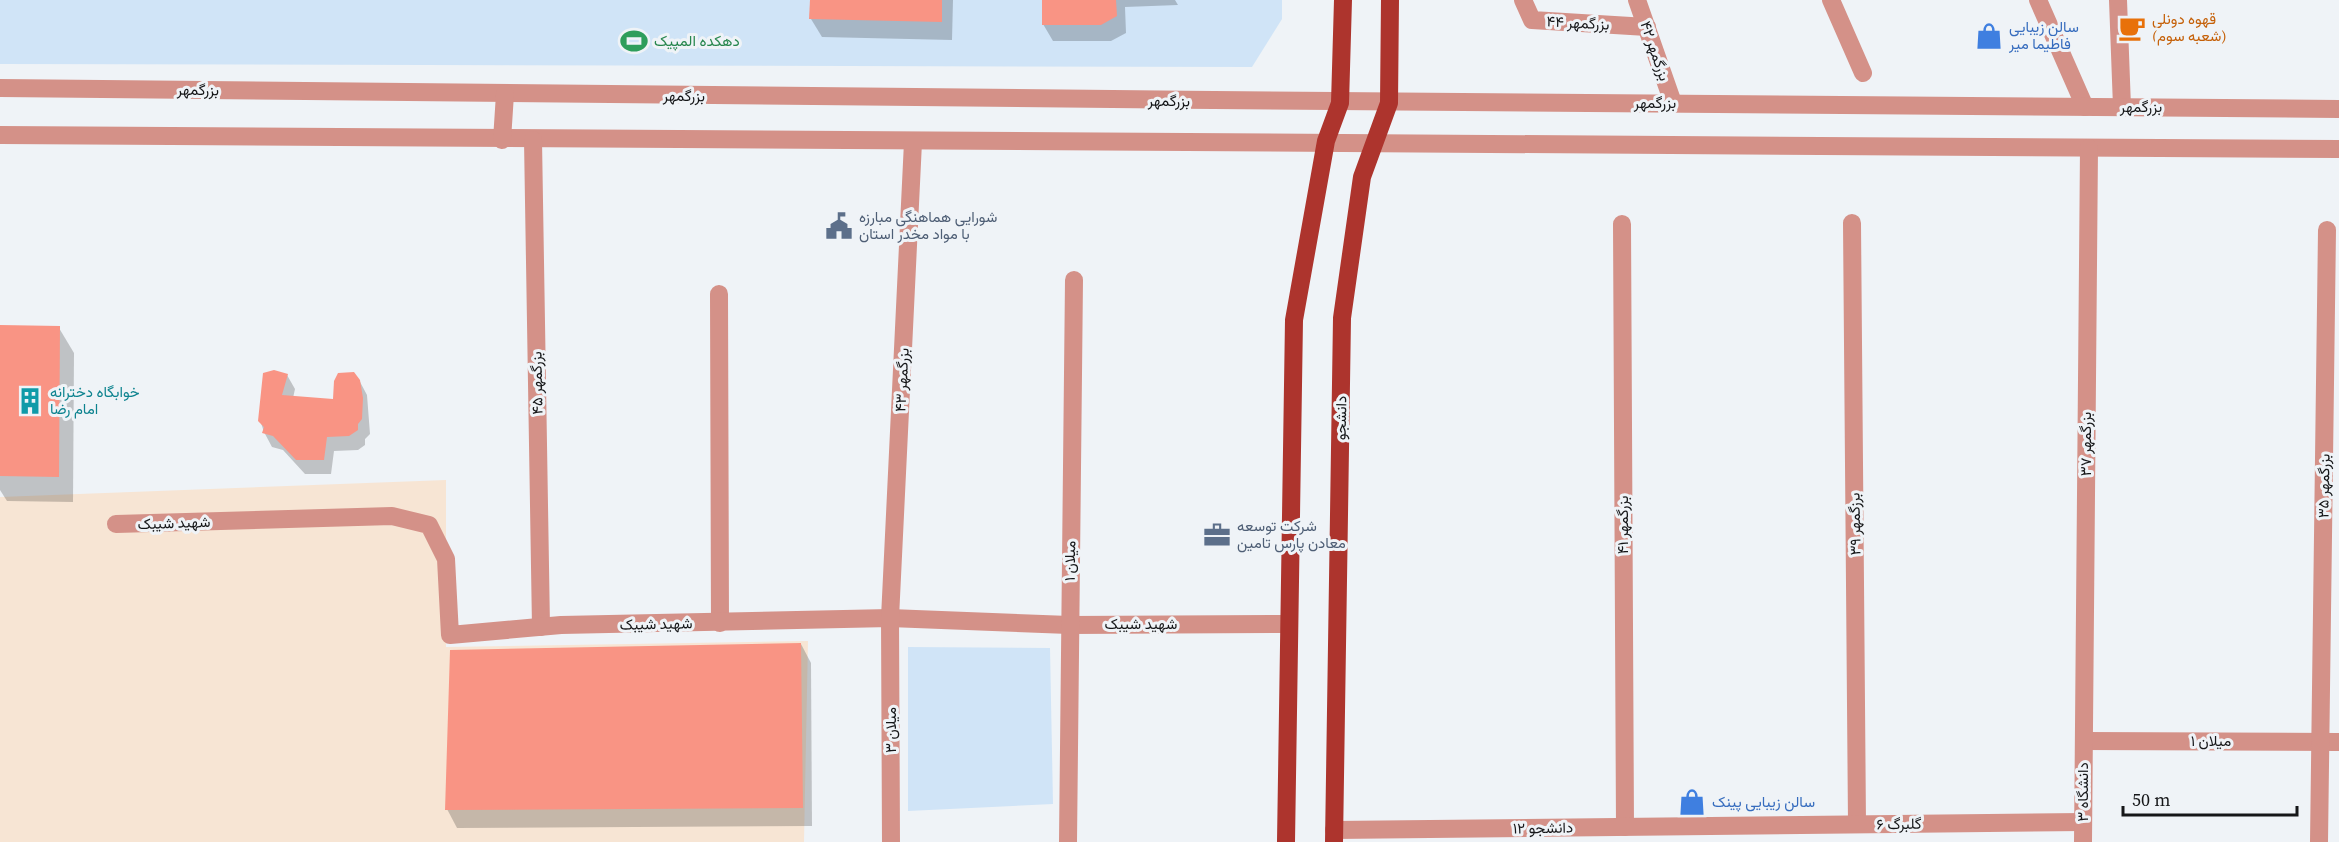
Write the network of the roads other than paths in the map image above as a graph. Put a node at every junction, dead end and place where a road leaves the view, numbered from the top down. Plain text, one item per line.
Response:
1 (1343, 0) edge
2 (1390, 0) edge
3 (1523, 0) edge
4 (1637, 0) edge
5 (1831, 0) edge
6 (2038, 0) edge
7 (2118, 0) edge
8 (1647, 27) junction
9 (1863, 73) dead end
10 (0, 88) edge
11 (505, 94) junction
12 (1340, 103) junction
13 (1389, 103) junction
14 (1673, 103) junction
15 (2085, 107) junction
16 (2122, 107) junction
17 (2339, 109) edge
18 (0, 135) edge
19 (502, 140) junction
20 (533, 140) junction
21 (1326, 141) junction
22 (1374, 141) junction
23 (913, 142) junction
24 (2089, 148) junction
25 (2339, 149) edge
26 (1852, 223) dead end
27 (1622, 224) dead end
28 (2327, 230) dead end
29 (1074, 280) dead end
30 (719, 294) dead end
31 (116, 524) dead end
32 (890, 618) junction
33 (720, 623) junction
34 (1289, 624) junction
35 (1069, 625) junction
36 (541, 627) junction
37 (2084, 741) junction
38 (2330, 742) edge
39 (2083, 822) junction
40 (1857, 824) junction
41 (1626, 827) junction
42 (1716, 834) edge
43 (1334, 836) edge
44 (891, 842) edge
45 (1068, 842) edge
46 (1286, 842) edge
47 (2083, 842) edge
48 (2319, 842) edge

1 - 12 main road
2 - 13 main road, دانشجو
3 - 8 street, بزرگمهر ۴۴
4 - 8 street, بزرگمهر ۴۲
5 - 9 street
6 - 15 street
7 - 16 street
8 - 14 street, بزرگمهر ۴۲
10 - 11 street, بزرگمهر
11 - 12 street, بزرگمهر
11 - 19 street
12 - 13 street, بزرگمهر
12 - 21 main road
13 - 14 street, بزرگمهر
13 - 22 main road, دانشجو
14 - 15 street, بزرگمهر
15 - 16 street, بزرگمهر
16 - 17 street, بزرگمهر
18 - 19 street
19 - 20 street
20 - 23 street
20 - 36 street, بزرگمهر ۴۵
21 - 22 street
21 - 23 street
21 - 34 main road
22 - 24 street
22 - 43 main road, دانشجو
23 - 32 street, بزرگمهر ۴۳
24 - 25 street
24 - 37 street, بزرگمهر ۳۷
26 - 40 street, برزگمهر ۳۹
27 - 41 street, بزرگمهر ۴۱
28 - 38 street, بزرگمهر ۳۵
29 - 35 street, میلان ۱
30 - 33 street
31 - 36 street, شهید شیبک
32 - 33 street, شهید شیبک
32 - 35 street, شهید شیبک
32 - 44 street, میلان ۳
33 - 36 street, شهید شیبک
34 - 35 street, شهید شیبک
34 - 46 main road
35 - 45 street, میلان ۱
37 - 38 street, میلان ۱
37 - 39 street, دانشگاه ۳
38 - 48 street, بزرگمهر ۳۵
39 - 40 street, گلبرگ ۶
39 - 47 street, دانشگاه ۳
40 - 42 street, گلبرگ ۶
41 - 42 street, دانشجو ۱۲
41 - 43 street, دانشجو ۱۲

